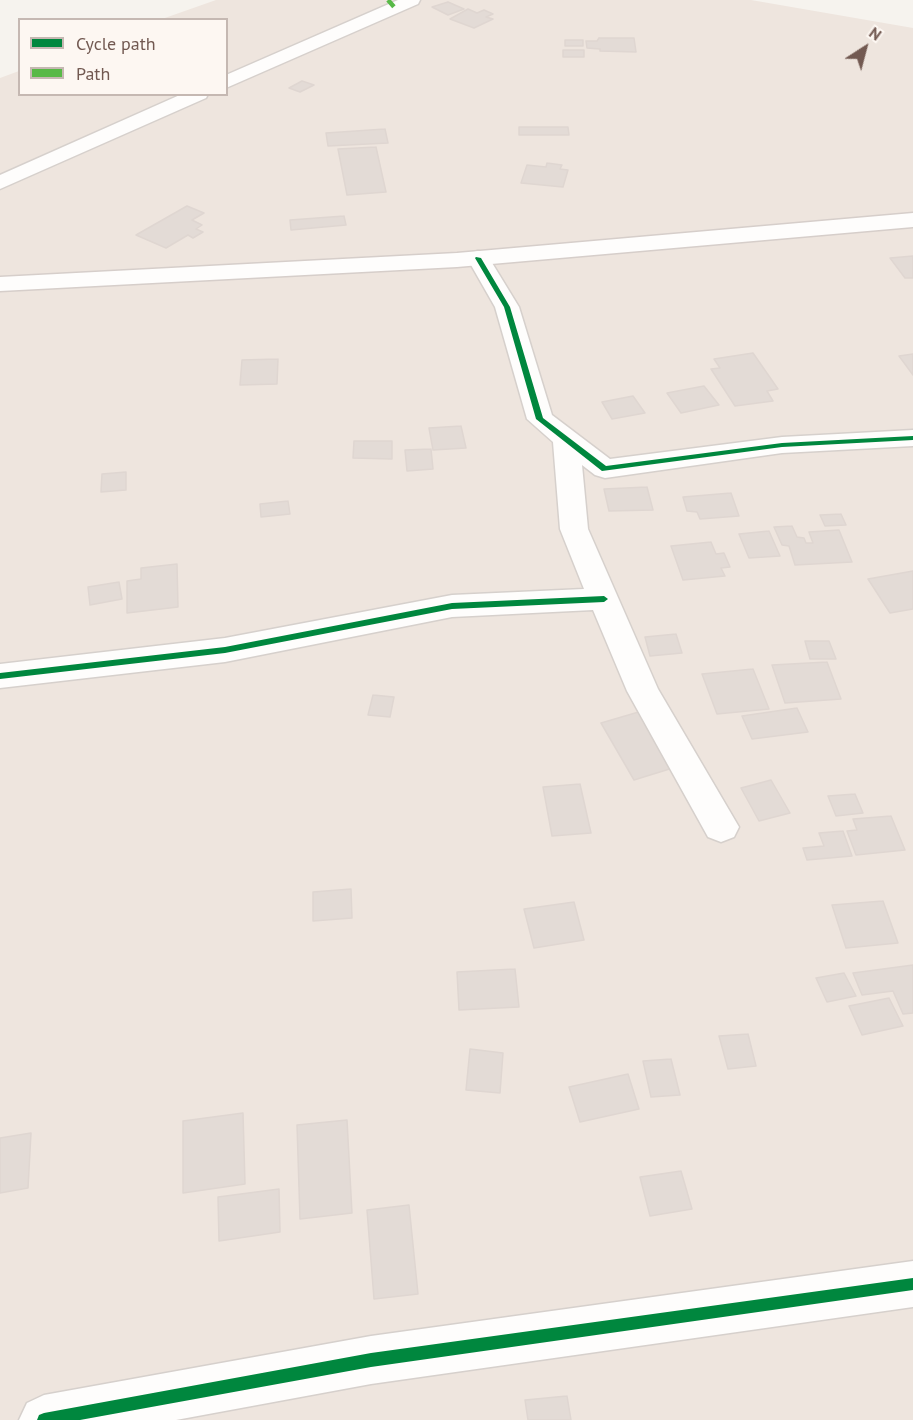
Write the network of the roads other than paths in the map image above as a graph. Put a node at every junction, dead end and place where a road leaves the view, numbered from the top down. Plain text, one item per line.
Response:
1 (412, 0) edge
2 (228, 81) edge
3 (195, 96) edge
4 (0, 183) edge
5 (913, 220) edge
6 (478, 258) junction
7 (0, 284) edge
8 (913, 438) edge
9 (566, 439) junction
10 (604, 599) junction
11 (0, 676) edge
12 (721, 827) dead end
13 (913, 1284) edge
14 (44, 1420) edge

1 - 2 street
3 - 4 street
5 - 6 street
6 - 7 street
6 - 9 street
8 - 9 street
9 - 10 street
10 - 11 street
10 - 12 street
13 - 14 street

